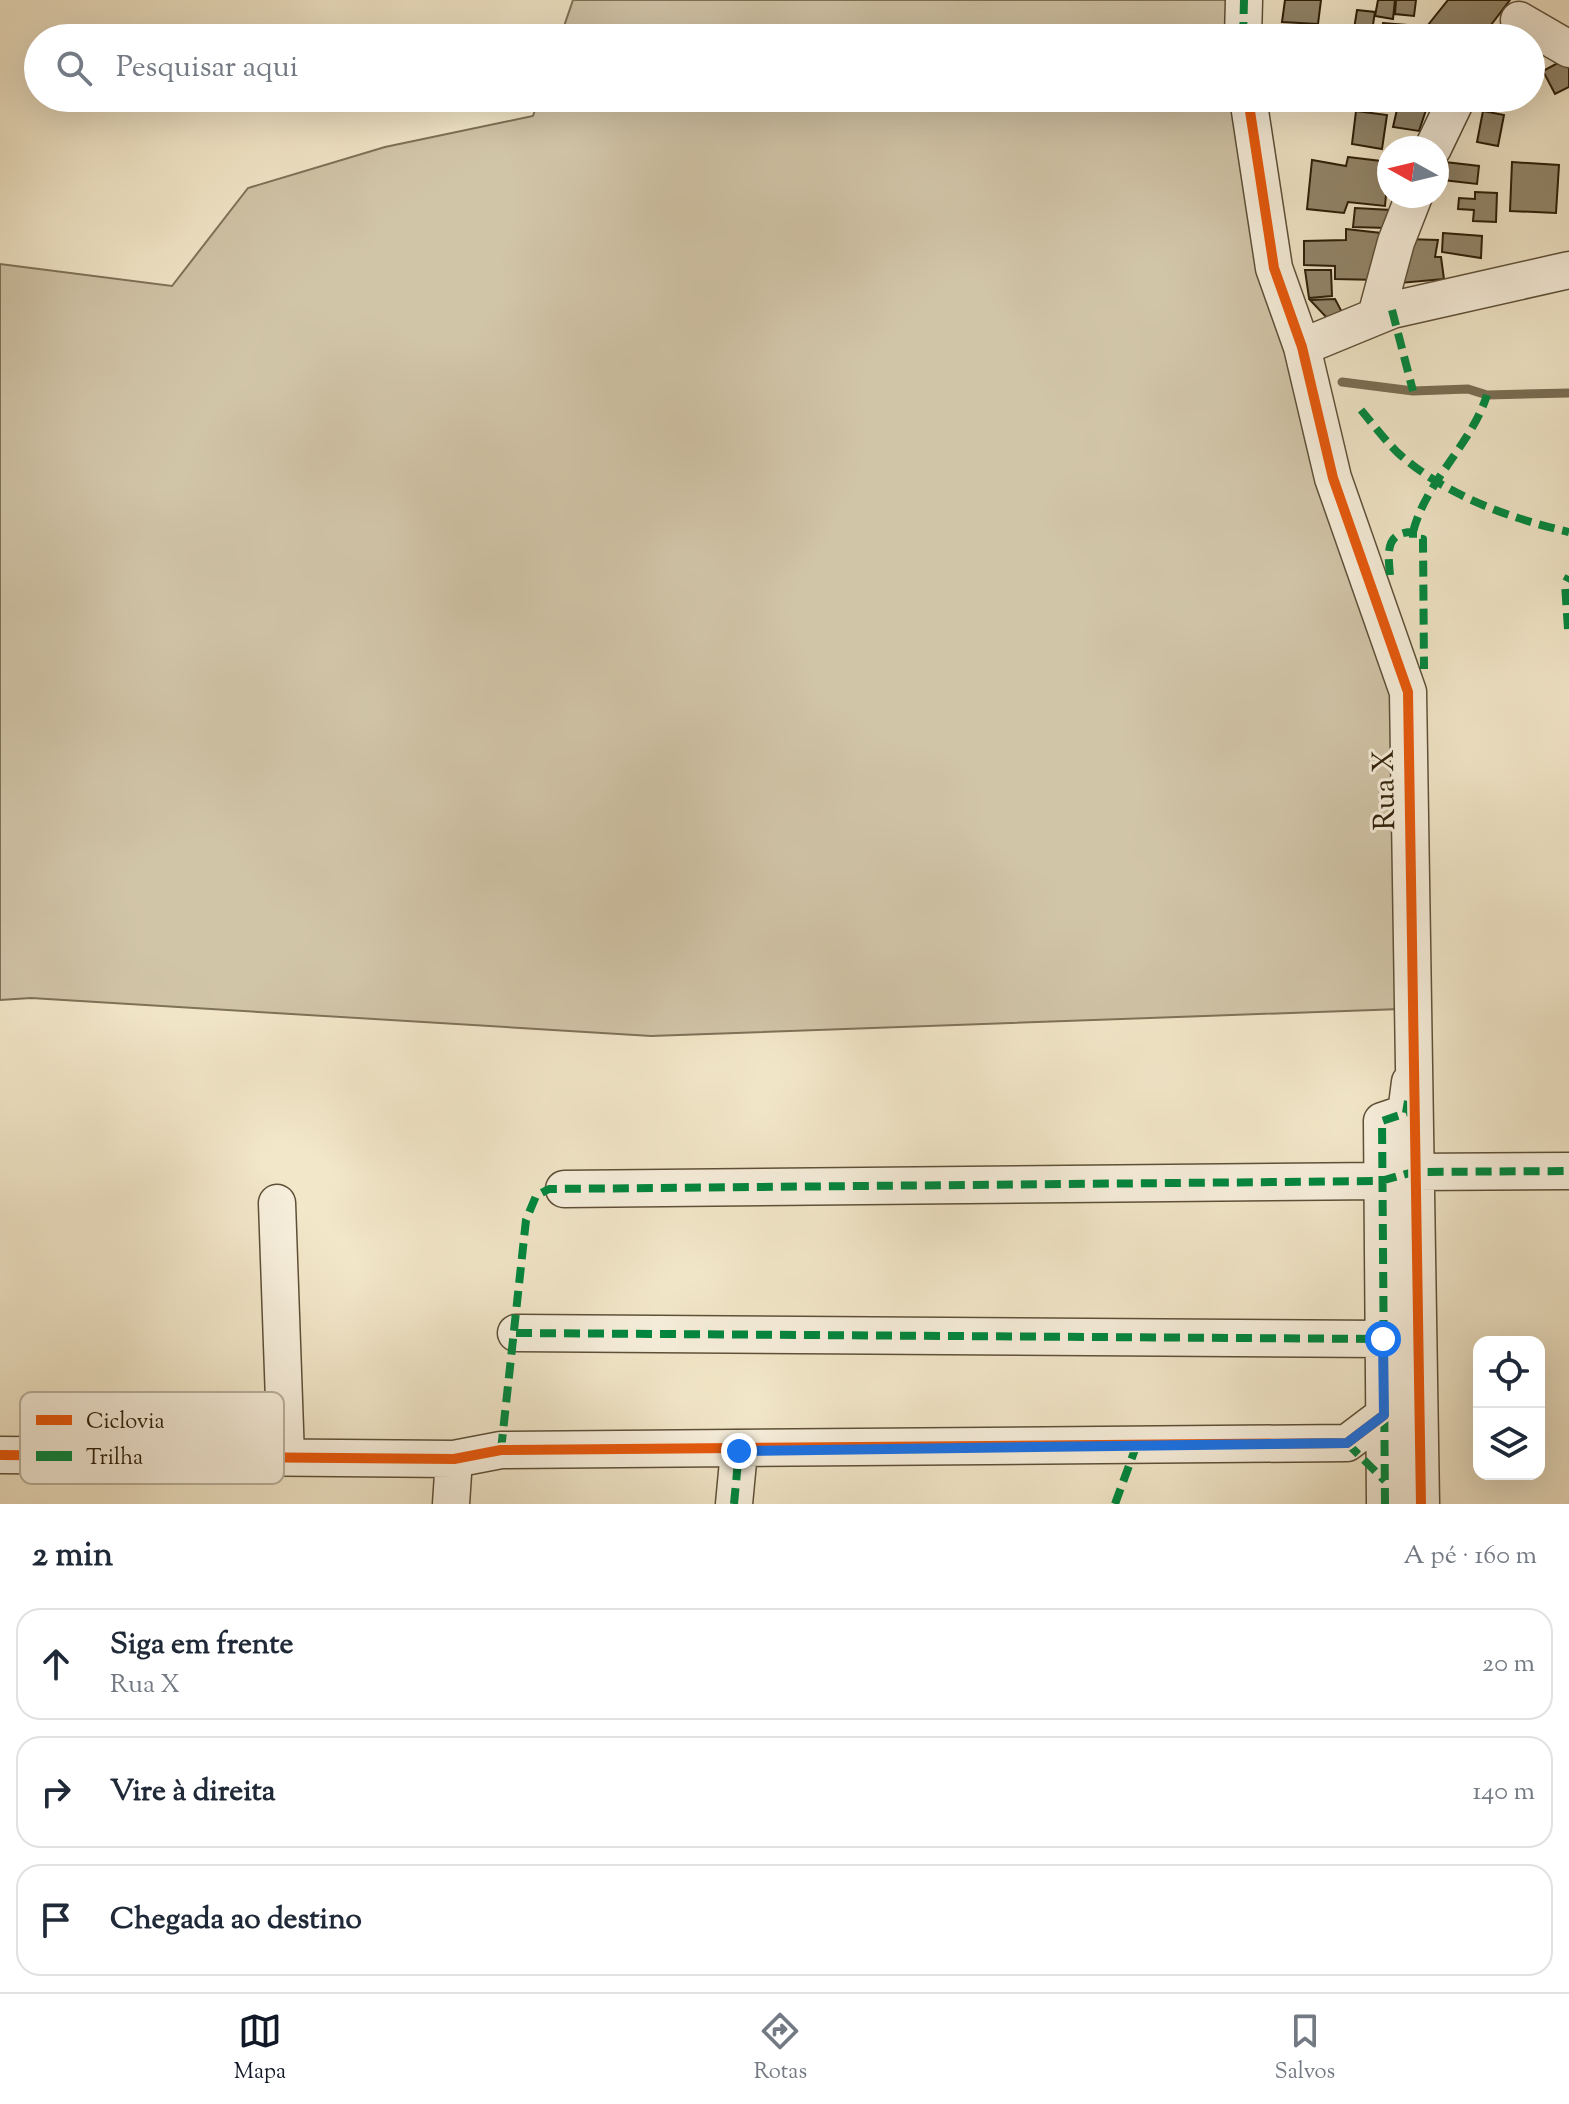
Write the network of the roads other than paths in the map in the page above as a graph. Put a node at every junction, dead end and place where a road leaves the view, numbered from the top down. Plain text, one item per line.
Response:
1 (1244, 0) edge
2 (1243, 24) edge
3 (1545, 34) edge
4 (1569, 49) edge
5 (1250, 112) edge
6 (1450, 112) edge
7 (1439, 136) edge
8 (1409, 208) edge
9 (1569, 270) edge
10 (1376, 316) junction
11 (1302, 347) junction
12 (1569, 1171) edge
13 (1397, 1176) junction
14 (564, 1189) dead end
15 (277, 1203) dead end
16 (516, 1333) dead end
17 (1383, 1339) junction
18 (284, 1392) edge
19 (284, 1401) edge
20 (1384, 1415) junction
21 (1347, 1443) junction
22 (739, 1451) junction
23 (0, 1455) edge
24 (20, 1455) edge
25 (286, 1457) joint
26 (454, 1459) junction
27 (1385, 1492) edge
28 (451, 1504) edge
29 (734, 1504) edge
30 (1421, 1504) edge

1 - 2 street
3 - 4 street
5 - 11 street, Rua X
6 - 7 street
8 - 10 street
9 - 10 street
10 - 11 street
11 - 13 street, Rua X
12 - 13 street
13 - 14 street
13 - 17 street, Rua X
13 - 30 street, Rua X
15 - 18 street
16 - 17 street
17 - 20 street, Rua X
19 - 25 street
20 - 21 street
20 - 27 street, Rua X
21 - 22 street
21 - 27 street
22 - 26 street
22 - 29 street
23 - 24 street
25 - 26 street
26 - 28 street

